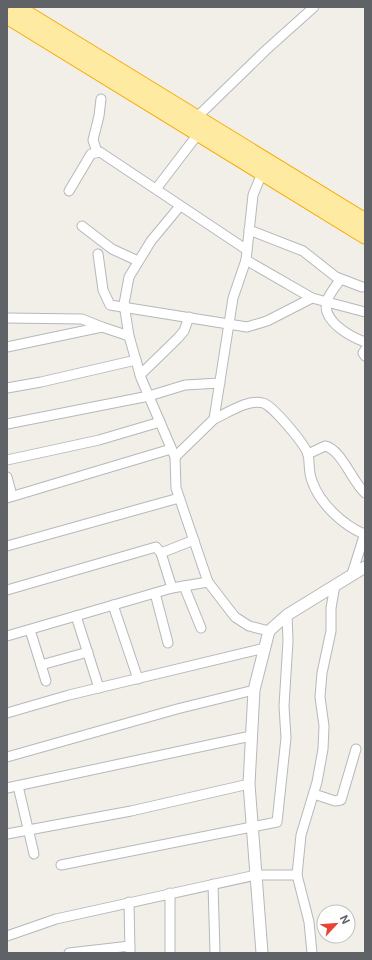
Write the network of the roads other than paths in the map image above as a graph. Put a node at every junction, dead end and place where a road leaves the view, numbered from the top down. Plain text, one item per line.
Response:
1 (16, 7) edge
2 (314, 7) edge
3 (7, 16) edge
4 (84, 56) junction
5 (101, 99) dead end
6 (196, 118) junction
7 (198, 134) junction
8 (97, 152) junction
9 (262, 172) junction
10 (156, 189) junction
11 (69, 191) dead end
12 (180, 206) junction
13 (365, 221) edge
14 (82, 226) dead end
15 (249, 230) junction
16 (365, 236) edge
17 (247, 250) junction
18 (98, 254) dead end
19 (246, 260) junction
20 (138, 261) junction
21 (340, 280) junction
22 (364, 287) edge
23 (312, 298) junction
24 (327, 301) junction
25 (124, 308) junction
26 (365, 312) edge
27 (189, 317) junction
28 (7, 318) edge
29 (229, 325) junction
30 (102, 327) junction
31 (128, 336) junction
32 (365, 342) edge
33 (7, 347) edge
34 (365, 350) edge
35 (365, 356) edge
36 (136, 360) junction
37 (140, 375) junction
38 (220, 383) junction
39 (7, 388) edge
40 (149, 396) junction
41 (214, 419) junction
42 (160, 422) junction
43 (7, 424) edge
44 (173, 453) junction
45 (308, 454) junction
46 (7, 460) edge
47 (7, 477) edge
48 (365, 493) edge
49 (9, 497) edge
50 (179, 498) junction
51 (365, 533) edge
52 (194, 540) junction
53 (7, 546) edge
54 (161, 553) junction
55 (365, 567) edge
56 (352, 574) junction
57 (208, 582) junction
58 (334, 585) junction
59 (184, 586) junction
60 (172, 588) junction
61 (7, 590) edge
62 (155, 593) junction
63 (113, 605) junction
64 (287, 615) junction
65 (76, 616) junction
66 (201, 628) dead end
67 (30, 630) junction
68 (269, 631) junction
69 (7, 636) edge
70 (168, 643) dead end
71 (265, 648) junction
72 (88, 652) junction
73 (41, 664) junction
74 (138, 679) junction
75 (46, 681) dead end
76 (99, 688) junction
77 (254, 690) junction
78 (7, 713) edge
79 (251, 736) junction
80 (356, 749) dead end
81 (7, 757) edge
82 (249, 784) junction
83 (18, 786) junction
84 (7, 788) edge
85 (314, 794) junction
86 (252, 826) junction
87 (28, 830) junction
88 (7, 834) edge
89 (34, 854) dead end
90 (61, 865) dead end
91 (256, 875) junction
92 (297, 875) junction
93 (213, 884) junction
94 (170, 893) junction
95 (129, 902) junction
96 (7, 936) edge
97 (130, 950) edge
98 (69, 953) edge
99 (170, 953) edge
100 (215, 953) edge
101 (262, 953) edge
102 (312, 953) edge

1 - 4 highway
2 - 6 street
3 - 4 highway
4 - 6 highway
4 - 7 highway
5 - 8 street
6 - 13 highway
7 - 9 highway
7 - 10 street
8 - 10 street
8 - 11 street
9 - 15 street
9 - 16 highway
10 - 12 street
12 - 17 street
12 - 20 street
14 - 20 street
15 - 17 street
15 - 21 street
17 - 19 street
18 - 25 street
19 - 23 street
19 - 29 street
20 - 25 street
21 - 22 street
21 - 24 street
23 - 24 street
23 - 29 street
24 - 26 street
24 - 32 street
25 - 27 street
25 - 31 street
27 - 29 street
27 - 37 street
28 - 30 street
29 - 38 street
30 - 31 street
30 - 33 street
31 - 36 street
34 - 35 street
36 - 37 street
36 - 39 street
37 - 40 street
38 - 40 street
38 - 41 street
40 - 42 street
40 - 43 street
41 - 44 street
41 - 45 street
42 - 44 street
42 - 46 street
44 - 49 street
44 - 50 street
45 - 48 street
45 - 51 street
47 - 49 street
50 - 52 street
50 - 53 street
51 - 56 street
52 - 54 street
52 - 57 street
54 - 60 street
54 - 61 street
55 - 56 street
56 - 58 street
57 - 59 street
57 - 68 street
58 - 64 street
58 - 85 street
59 - 60 street
59 - 66 street
60 - 62 street
62 - 63 street
62 - 70 street
63 - 65 street
63 - 74 street
64 - 68 street
64 - 86 street
65 - 67 street
65 - 72 street
67 - 69 street
67 - 73 street
68 - 71 street
71 - 74 street
71 - 77 street
72 - 73 street
72 - 76 street
73 - 75 street
74 - 76 street
76 - 78 street
77 - 79 street
77 - 81 street
79 - 82 street
79 - 83 street
80 - 85 street
82 - 86 street
82 - 87 street
83 - 84 street
83 - 87 street
85 - 92 street
86 - 90 street
86 - 91 street
87 - 88 street
87 - 89 street
91 - 92 street
91 - 93 street
91 - 101 street
92 - 102 street
93 - 94 street
93 - 100 street
94 - 95 street
94 - 99 street
95 - 96 street
95 - 97 street
97 - 98 street

